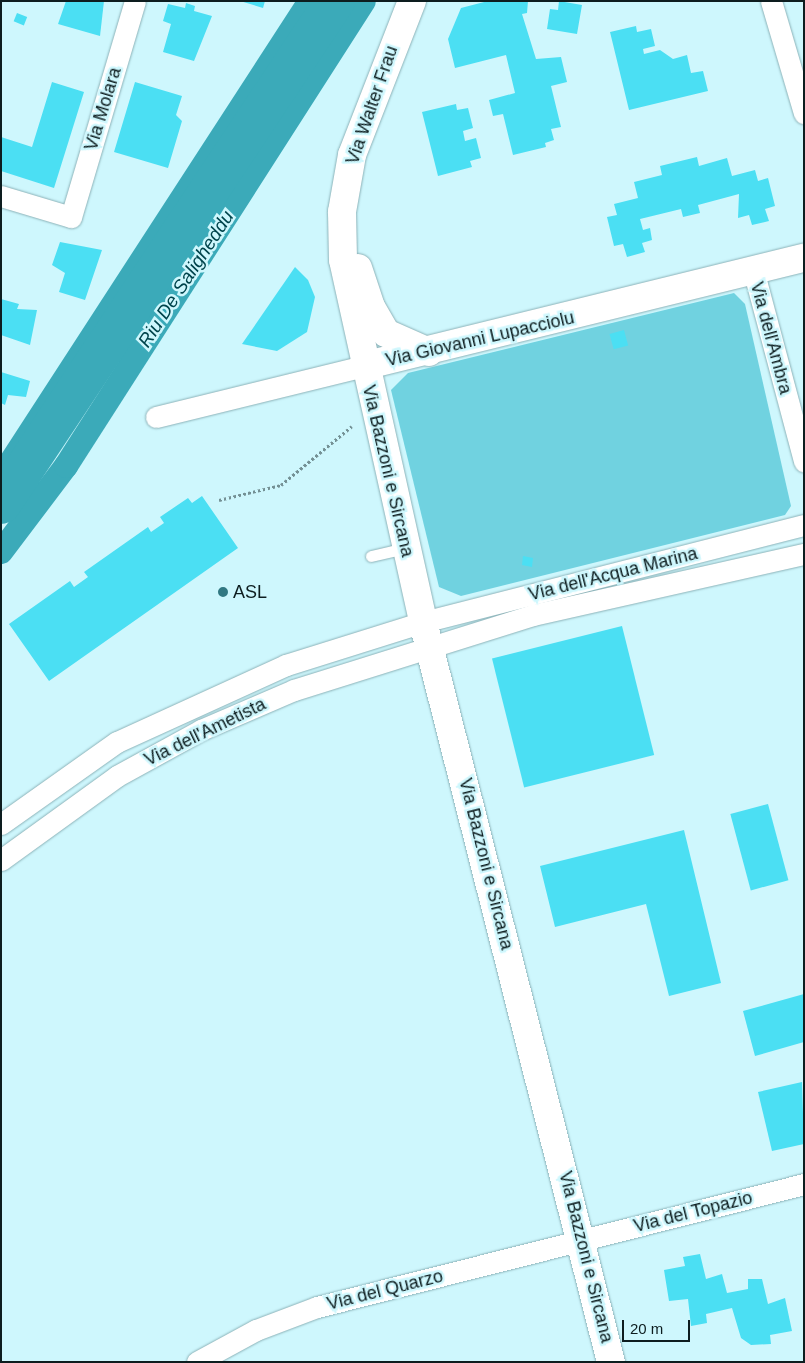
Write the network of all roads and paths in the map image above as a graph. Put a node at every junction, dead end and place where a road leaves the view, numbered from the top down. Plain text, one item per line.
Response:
1 (136, 1) edge
2 (412, 1) edge
3 (771, 1) edge
4 (804, 113) edge
5 (1, 196) edge
6 (342, 212) junction
7 (804, 258) edge
8 (754, 273) junction
9 (428, 352) junction
10 (363, 366) junction
11 (156, 417) dead end
12 (351, 422) dead end
13 (804, 461) edge
14 (219, 500) dead end
15 (804, 525) edge
16 (407, 548) junction
17 (804, 554) edge
18 (371, 556) dead end
19 (426, 634) junction
20 (1, 824) edge
21 (1, 860) edge
22 (804, 1184) edge
23 (582, 1239) junction
24 (197, 1362) edge
25 (611, 1362) edge

1 - 5 street, Via Molara
2 - 6 street, Via Walter Frau
3 - 4 street
6 - 9 street
6 - 10 street, Via Walter Frau
7 - 8 street, Via Giovanni Lupacciolu
8 - 9 street, Via Giovanni Lupacciolu
8 - 13 street, Via dell'Ambra
9 - 10 street, Via Giovanni Lupacciolu
10 - 11 street, Via Giovanni Lupacciolu
10 - 16 street, Via Bazzoni e Sircana
12 - 14 path
15 - 19 street, Via dell'Acqua Marina
16 - 18 lane
16 - 19 street, Via Bazzoni e Sircana
17 - 19 street, Via dell'Acqua Marina
19 - 20 street, Via dell'Ametista
19 - 21 street, Via dell'Ametista
19 - 23 street, Via Bazzoni e Sircana
22 - 23 street, Via del Topazio
23 - 24 street, Via del Quarzo
23 - 25 street, Via Bazzoni e Sircana

